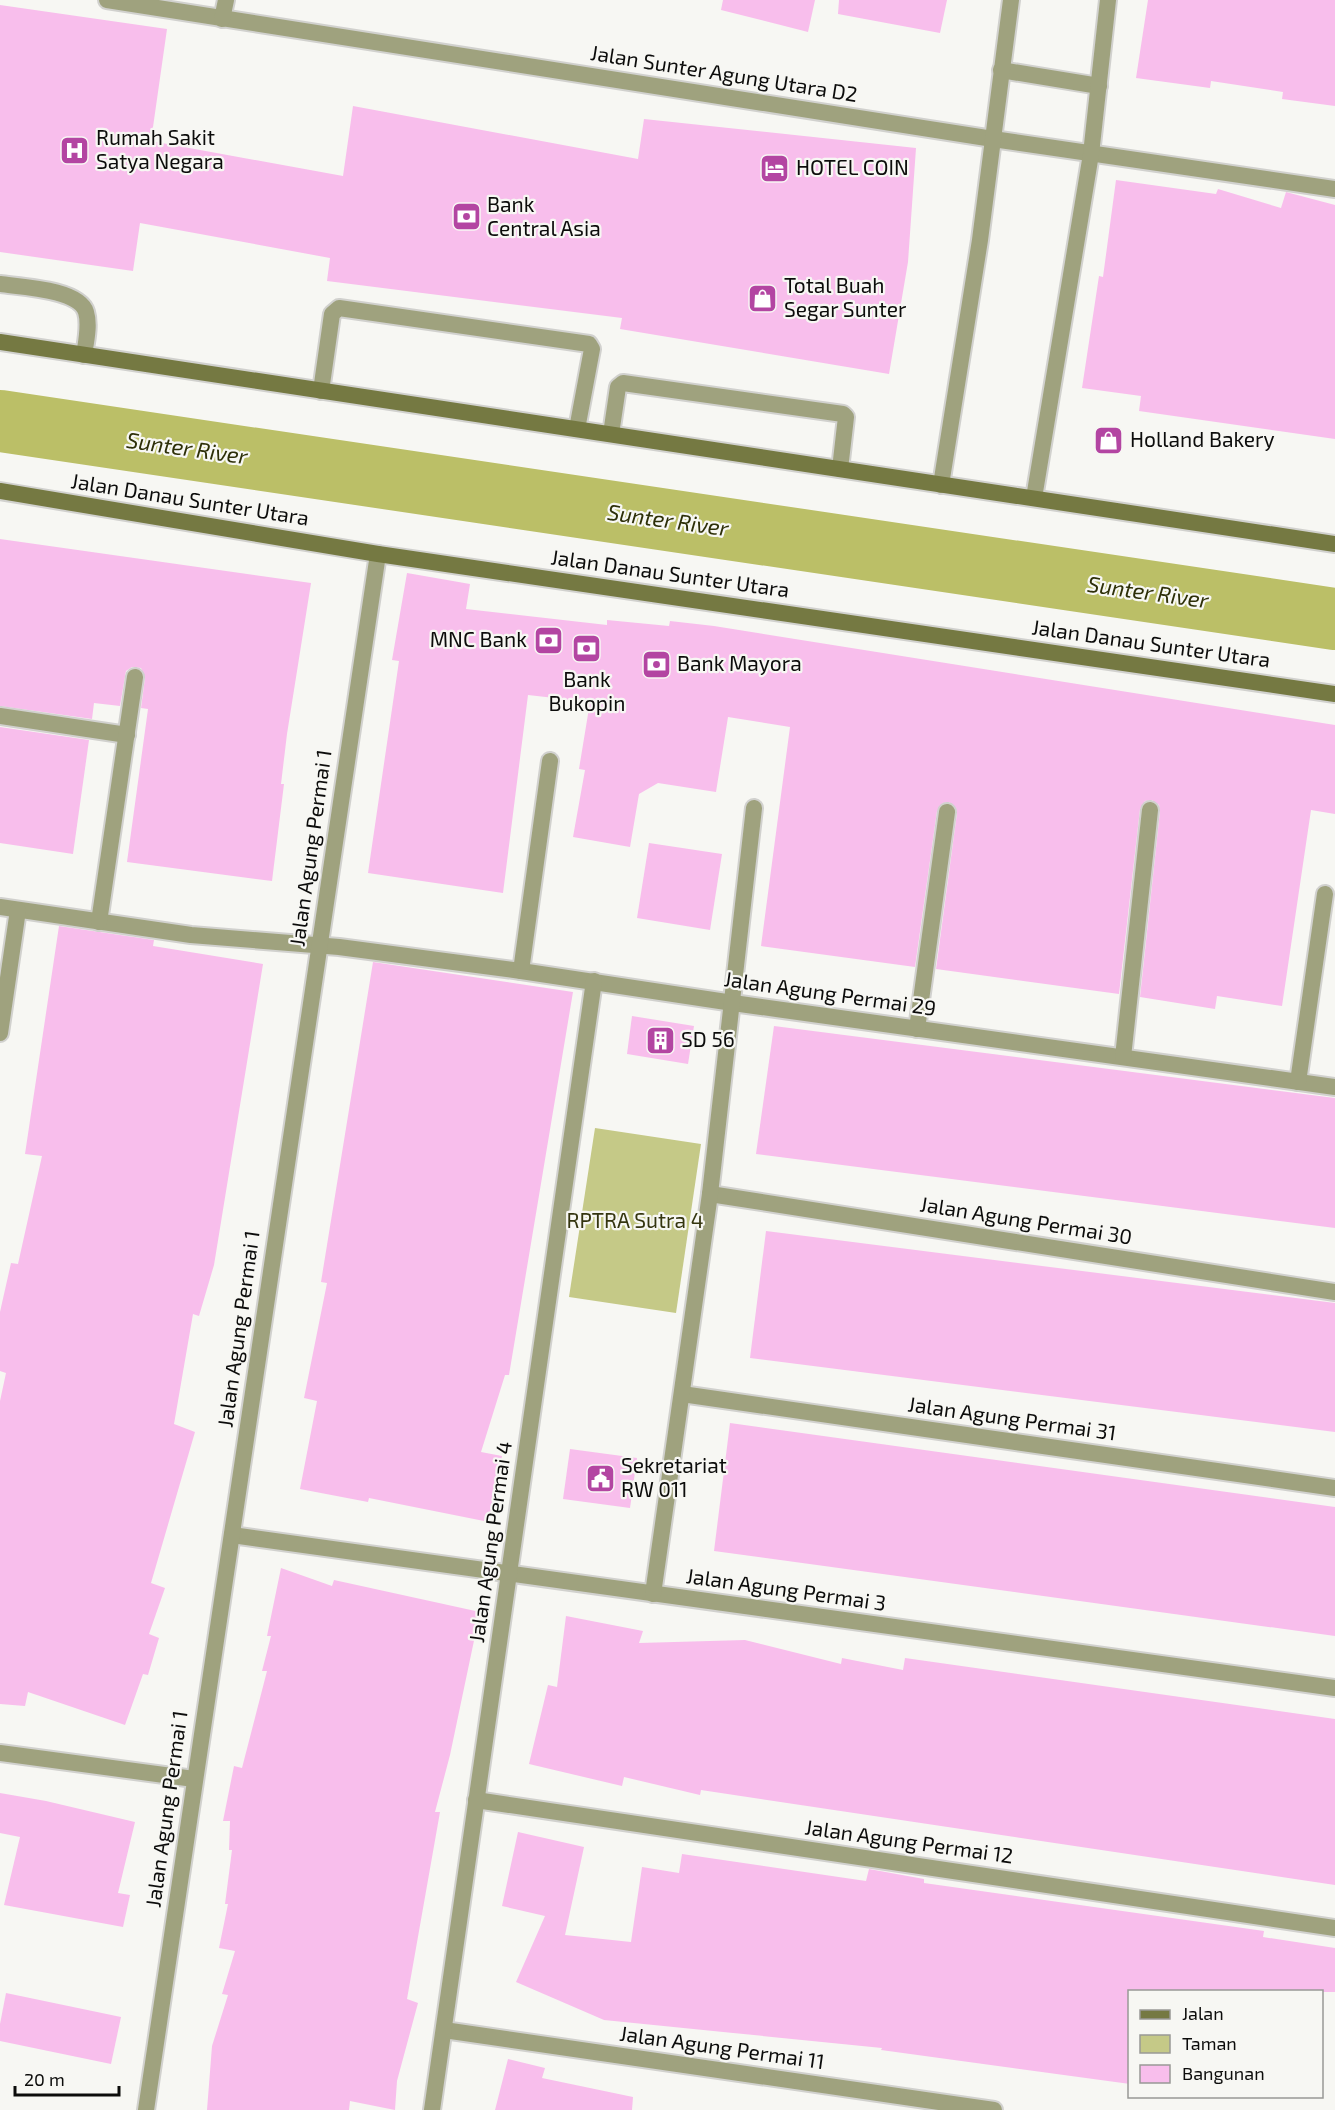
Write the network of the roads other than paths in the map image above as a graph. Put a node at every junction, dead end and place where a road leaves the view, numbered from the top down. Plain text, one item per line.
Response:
1 (107, 0) edge
2 (226, 0) edge
3 (1011, 0) edge
4 (1108, 0) edge
5 (222, 19) junction
6 (1001, 70) junction
7 (1099, 86) junction
8 (993, 139) junction
9 (1091, 154) junction
10 (1335, 189) edge
11 (0, 284) edge
12 (0, 342) edge
13 (84, 355) junction
14 (321, 391) junction
15 (577, 429) junction
16 (611, 434) junction
17 (840, 469) junction
18 (941, 484) junction
19 (0, 491) edge
20 (1034, 498) junction
21 (1335, 544) edge
22 (378, 554) junction
23 (135, 677) dead end
24 (1335, 694) edge
25 (0, 716) edge
26 (127, 735) junction
27 (550, 761) dead end
28 (754, 808) dead end
29 (1150, 810) dead end
30 (947, 812) dead end
31 (1325, 894) dead end
32 (0, 907) edge
33 (18, 910) junction
34 (99, 922) junction
35 (319, 945) junction
36 (520, 971) junction
37 (594, 981) junction
38 (733, 1003) junction
39 (917, 1029) junction
40 (0, 1033) edge
41 (1123, 1057) junction
42 (1298, 1082) junction
43 (1335, 1087) edge
44 (710, 1194) junction
45 (1335, 1292) edge
46 (682, 1394) junction
47 (1335, 1488) edge
48 (232, 1535) junction
49 (509, 1573) junction
50 (653, 1594) junction
51 (1335, 1688) edge
52 (0, 1753) edge
53 (194, 1779) junction
54 (476, 1800) junction
55 (1335, 1928) edge
56 (444, 2030) junction
57 (146, 2110) edge
58 (432, 2110) edge
59 (994, 2110) edge

1 - 5 street, Jalan Sunter Agung Utara D2
2 - 5 street
3 - 6 street
4 - 7 street
5 - 8 street, Jalan Sunter Agung Utara D2
6 - 7 street
6 - 8 street
7 - 9 street
8 - 9 street, Jalan Sunter Agung Utara D2
8 - 18 street
9 - 10 street, Jalan Sunter Agung Utara D2
9 - 20 street
11 - 13 street
12 - 13 main road
13 - 14 main road
14 - 15 main road
14 - 15 street
15 - 16 main road
16 - 17 main road
16 - 17 street
17 - 18 main road
18 - 20 main road
19 - 22 main road, Jalan Danau Sunter Utara
20 - 21 main road
22 - 24 main road, Jalan Danau Sunter Utara
22 - 35 street, Jalan Agung Permai 1
23 - 26 street
25 - 26 street
26 - 34 street
27 - 36 street
28 - 38 street
29 - 41 street
30 - 39 street
31 - 42 street
32 - 33 street, Jalan Agung Permai 29
33 - 34 street, Jalan Agung Permai 29
33 - 40 street
34 - 35 street, Jalan Agung Permai 29
35 - 36 street, Jalan Agung Permai 29
35 - 48 street, Jalan Agung Permai 1
36 - 37 street, Jalan Agung Permai 29
37 - 38 street, Jalan Agung Permai 29
37 - 49 street, Jalan Agung Permai 4
38 - 39 street, Jalan Agung Permai 29
38 - 44 street
39 - 41 street, Jalan Agung Permai 29
41 - 42 street, Jalan Agung Permai 29
42 - 43 street, Jalan Agung Permai 29
44 - 45 street, Jalan Agung Permai 30
44 - 46 street
46 - 47 street, Jalan Agung Permai 31
46 - 50 street
48 - 49 street, Jalan Agung Permai 3
48 - 53 street, Jalan Agung Permai 1
49 - 50 street, Jalan Agung Permai 3
49 - 54 street, Jalan Agung Permai 4
50 - 51 street, Jalan Agung Permai 3
52 - 53 street
53 - 57 street, Jalan Agung Permai 1
54 - 55 street, Jalan Agung Permai 12
54 - 56 street, Jalan Agung Permai 4
56 - 58 street, Jalan Agung Permai 4
56 - 59 street, Jalan Agung Permai 11

